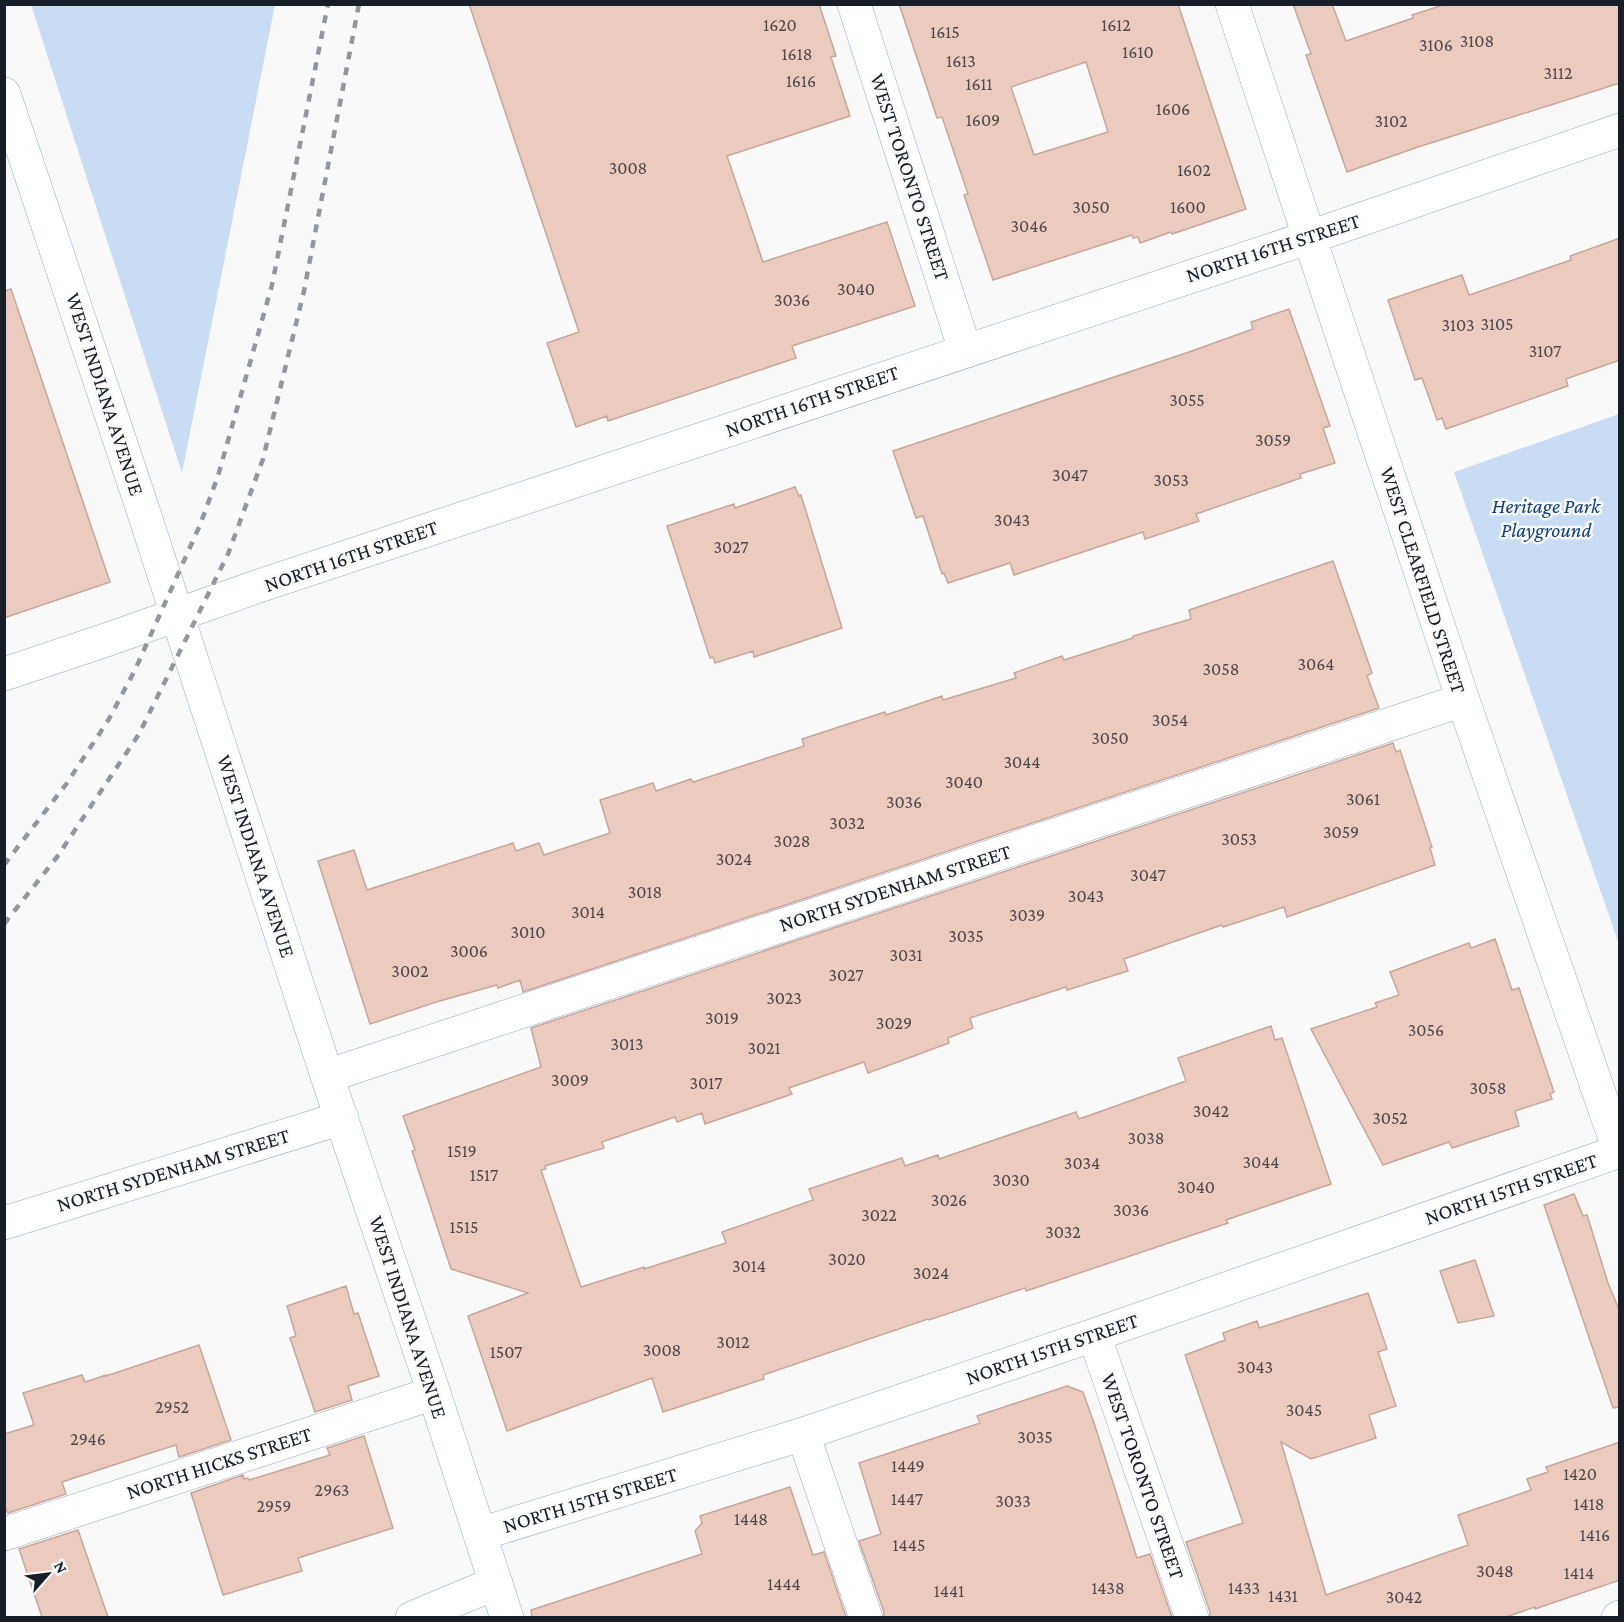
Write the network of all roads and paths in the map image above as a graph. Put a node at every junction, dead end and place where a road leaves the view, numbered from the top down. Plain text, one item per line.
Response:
1 (854, 4) edge
2 (1232, 4) edge
3 (4, 94) edge
4 (1620, 130) edge
5 (1310, 237) junction
6 (965, 350) junction
7 (177, 616) junction
8 (4, 674) edge
9 (1463, 700) junction
10 (327, 1076) junction
11 (342, 1118) junction
12 (1619, 1152) edge
13 (4, 1223) edge
14 (1094, 1335) junction
15 (434, 1393) junction
16 (803, 1434) junction
17 (4, 1534) edge
18 (480, 1534) junction
19 (496, 1584) junction
20 (412, 1617) edge
21 (507, 1617) edge
22 (866, 1617) edge
23 (1192, 1617) edge

1 - 6 street, WEST TORONTO STREET
2 - 5 street, WEST CLEARFIELD STREET
3 - 7 street, WEST INDIANA AVENUE
4 - 5 street, NORTH 16TH STREET
5 - 6 street, NORTH 16TH STREET
5 - 9 street, WEST CLEARFIELD STREET
6 - 7 street, NORTH 16TH STREET
7 - 8 street, NORTH 16TH STREET
7 - 10 street, WEST INDIANA AVENUE
9 - 10 street, NORTH SYDENHAM STREET
9 - 12 street, WEST CLEARFIELD STREET
10 - 11 street, WEST INDIANA AVENUE
11 - 13 street, NORTH SYDENHAM STREET
11 - 15 street, WEST INDIANA AVENUE
12 - 14 street, NORTH 15TH STREET
14 - 16 street, NORTH 15TH STREET
14 - 23 street, WEST TORONTO STREET
15 - 17 street, NORTH HICKS STREET
15 - 18 street, WEST INDIANA AVENUE
16 - 18 street, NORTH 15TH STREET
16 - 22 street
18 - 19 street, WEST INDIANA AVENUE
19 - 20 street
19 - 21 street, WEST INDIANA AVENUE

